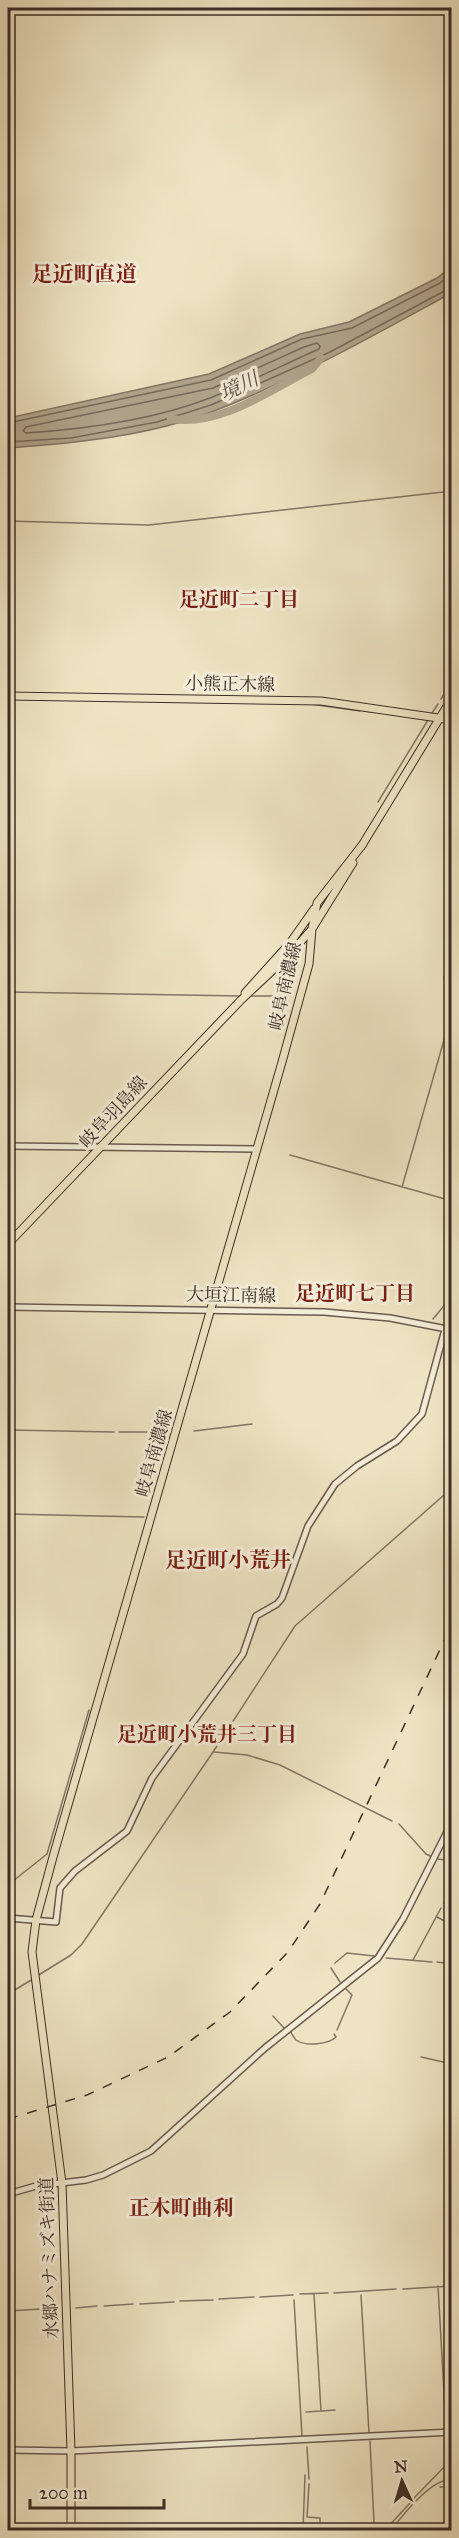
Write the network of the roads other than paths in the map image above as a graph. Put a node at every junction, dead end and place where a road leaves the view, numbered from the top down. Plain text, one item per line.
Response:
1 (8, 696) edge
2 (452, 698) edge
3 (439, 718) junction
4 (452, 720) edge
5 (363, 844) junction
6 (317, 903) junction
7 (312, 929) junction
8 (241, 1000) junction
9 (8, 1146) edge
10 (101, 1147) junction
11 (257, 1149) junction
12 (8, 1244) edge
13 (8, 1307) edge
14 (210, 1309) junction
15 (452, 1319) edge
16 (449, 1329) edge
17 (452, 1822) edge
18 (8, 1918) edge
19 (36, 1920) junction
20 (35, 1986) joint
21 (62, 2182) junction
22 (8, 2194) edge
23 (452, 2432) edge
24 (8, 2450) edge
25 (71, 2451) junction
26 (71, 2530) edge

1 - 3 main road, 小熊正木線
2 - 3 main road, 岐阜南濃線
3 - 4 main road, 小熊正木線
3 - 5 main road, 岐阜南濃線
5 - 6 main road, 岐阜南濃線
5 - 7 main road, 岐阜南濃線
6 - 7 main road, 岐阜南濃線
6 - 8 main road, 岐阜羽島線
7 - 8 main road, 岐阜羽島線
7 - 11 main road, 岐阜南濃線
8 - 10 main road, 岐阜羽島線
9 - 10 street
10 - 11 street
10 - 12 main road, 岐阜羽島線
11 - 14 main road, 岐阜南濃線
13 - 14 street, 大垣江南線
14 - 16 street, 大垣江南線
14 - 19 main road, 岐阜南濃線
15 - 16 street
16 - 19 street
17 - 21 street
18 - 19 street
19 - 20 main road, 岐阜南濃線
20 - 21 main road, 水郷ハナミズキ街道
21 - 22 street
21 - 25 main road, 水郷ハナミズキ街道
23 - 25 street
24 - 25 street
25 - 26 main road, 水郷ハナミズキ街道

